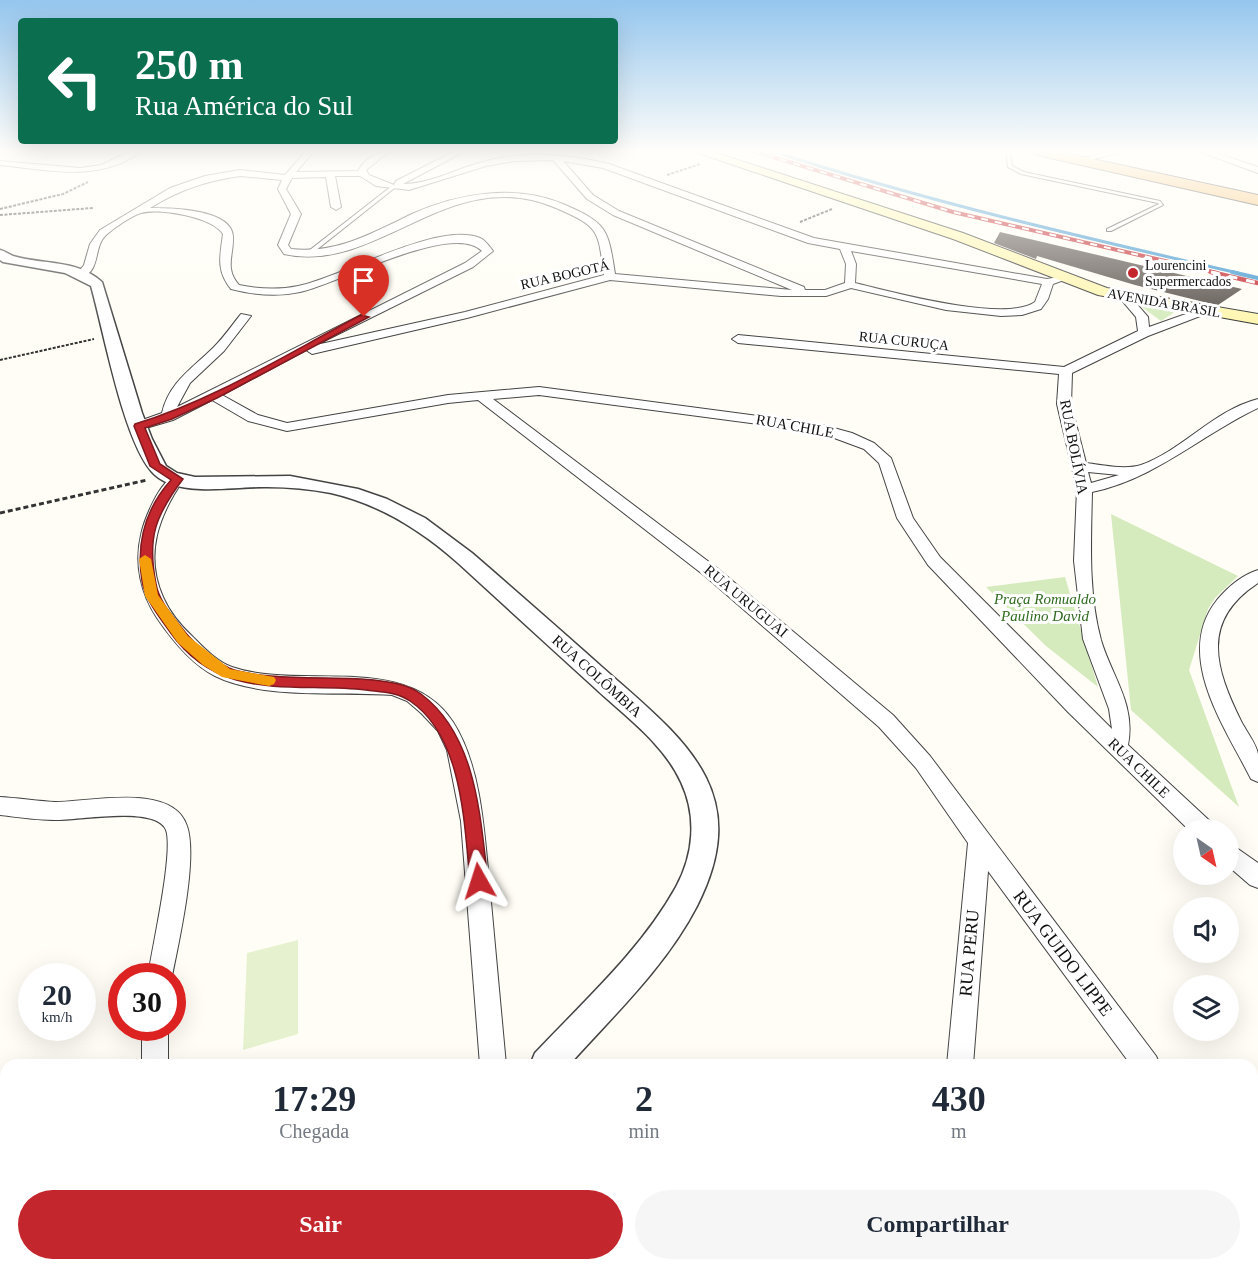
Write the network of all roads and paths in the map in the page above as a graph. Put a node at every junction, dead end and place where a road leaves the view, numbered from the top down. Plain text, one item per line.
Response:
1 (63, 210) edge
2 (137, 210) edge
3 (142, 210) edge
4 (294, 210) edge
5 (364, 210) edge
6 (435, 210) edge
7 (567, 210) edge
8 (611, 210) edge
9 (724, 210) edge
10 (828, 210) edge
11 (878, 210) edge
12 (1150, 210) edge
13 (0, 215) edge
14 (1109, 230) dead end
15 (780, 231) junction
16 (844, 246) junction
17 (0, 254) edge
18 (308, 254) junction
19 (82, 274) junction
20 (610, 277) junction
21 (1054, 280) junction
22 (850, 285) junction
23 (810, 293) junction
24 (1125, 297) junction
25 (1204, 311) junction
26 (245, 316) dead end
27 (1258, 319) edge
28 (1144, 333) junction
29 (90, 339) dead end
30 (738, 339) dead end
31 (286, 356) junction
32 (0, 360) edge
33 (1066, 371) junction
34 (479, 395) junction
35 (214, 396) junction
36 (1258, 403) edge
37 (168, 417) junction
38 (139, 426) junction
39 (1079, 466) junction
40 (1144, 469) junction
41 (173, 477) junction
42 (1085, 489) junction
43 (0, 513) edge
44 (1258, 576) edge
45 (1118, 747) junction
46 (1258, 773) edge
47 (0, 806) edge
48 (1193, 819) edge
49 (979, 841) junction
50 (1239, 861) edge
51 (1258, 877) edge
52 (162, 963) edge
53 (155, 1041) edge
54 (155, 1059) edge
55 (492, 1059) edge
56 (552, 1059) edge
57 (961, 1059) edge
58 (1142, 1059) edge

1 - 13 path
2 - 19 street
3 - 31 street
4 - 18 street
5 - 18 lane
6 - 18 street
7 - 20 street
8 - 23 street
9 - 15 street
10 - 15 path
11 - 21 main road, AVENIDA BRASIL
12 - 14 lane
15 - 16 street
16 - 21 street
16 - 22 street
17 - 19 street
19 - 38 street
20 - 23 street, RUA BOGOTÁ
20 - 31 street, RUA BOGOTÁ
21 - 22 street
21 - 24 main road, AVENIDA BRASIL
22 - 23 street, RUA BOGOTÁ
24 - 25 main road, AVENIDA BRASIL
24 - 28 street
25 - 27 main road, AVENIDA BRASIL
25 - 28 street
26 - 37 street
28 - 33 street
29 - 32 path
30 - 33 street, RUA CURUÇA
31 - 35 street
33 - 39 street, RUA BOLÍVIA
34 - 35 street, RUA CHILE
34 - 45 street, RUA CHILE
34 - 49 street, RUA URUGUAI
35 - 37 street
36 - 40 street
37 - 38 street
38 - 41 street
39 - 40 street
39 - 42 street, RUA BOLÍVIA
40 - 42 street
41 - 43 path
41 - 55 street
41 - 56 street, RUA COLÔMBIA
42 - 45 street, RUA BOLÍVIA
44 - 46 street
45 - 48 street, RUA CHILE
47 - 52 street
49 - 57 street, RUA PERU
49 - 58 street, RUA GUIDO LIPPE
50 - 51 street
53 - 54 street

